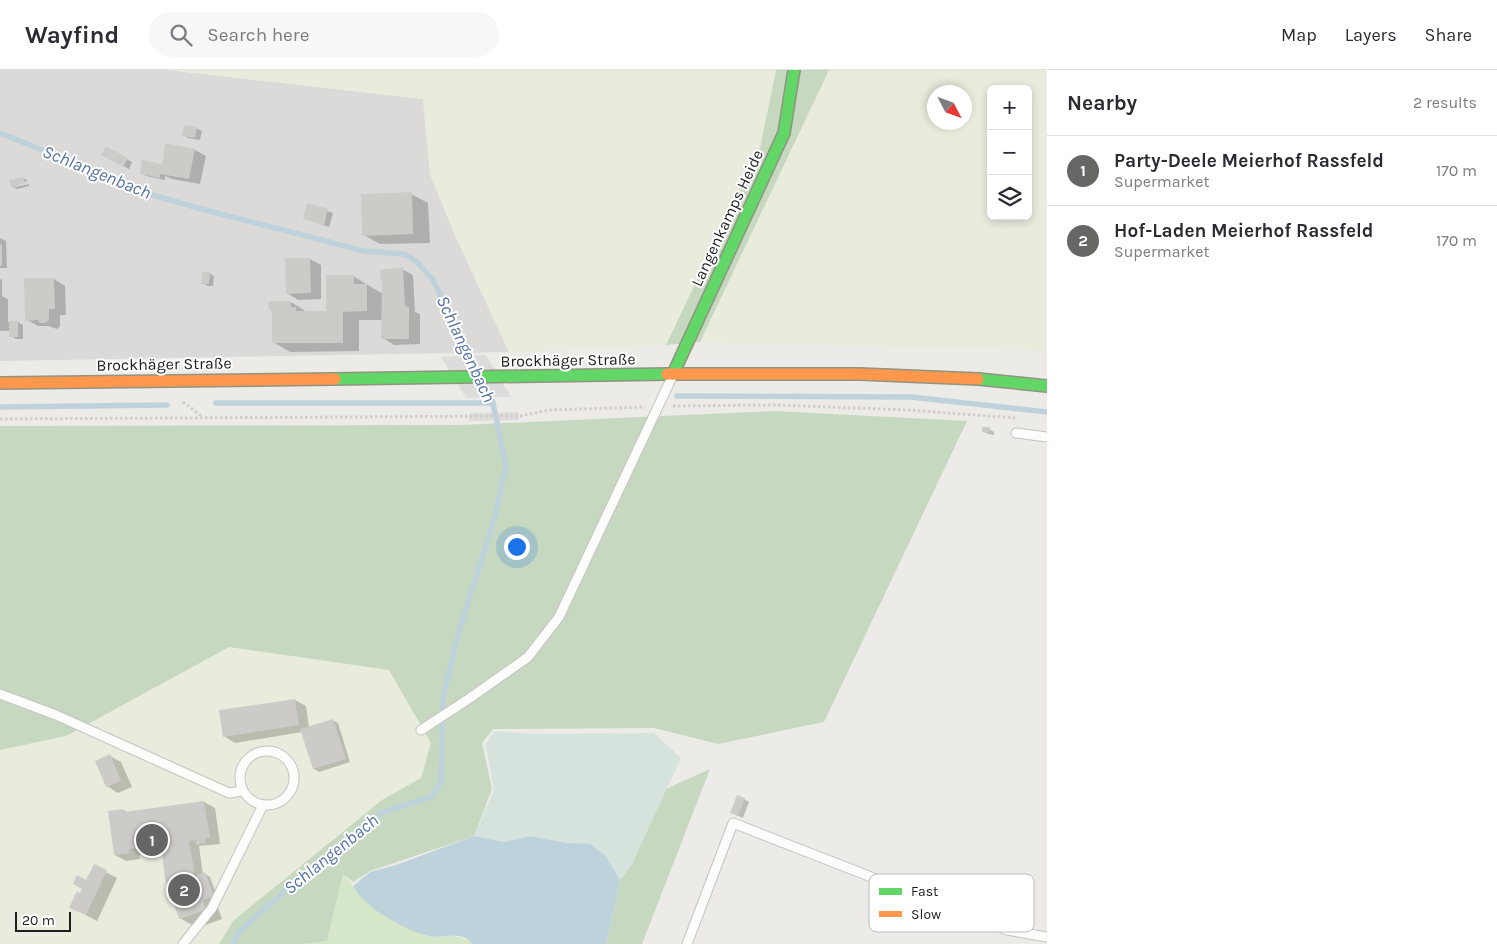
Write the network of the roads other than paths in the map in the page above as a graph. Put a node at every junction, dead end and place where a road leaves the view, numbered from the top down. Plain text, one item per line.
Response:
1 (794, 70) edge
2 (673, 374) junction
3 (0, 383) edge
4 (1047, 386) edge
5 (1016, 433) dead end
6 (1047, 437) edge
7 (0, 694) edge
8 (421, 730) dead end
9 (242, 791) junction
10 (263, 805) junction
11 (869, 876) edge
12 (1018, 932) edge
13 (1047, 937) edge
14 (183, 944) edge
15 (687, 944) edge

1 - 2 main road, Langenkamps Heide
2 - 3 main road, Brockhäger Straße
2 - 4 main road, Brockhäger Straße
2 - 8 lane
5 - 6 lane
7 - 9 lane
9 - 10 lane
9 - 10 lane
10 - 14 lane
11 - 15 lane
12 - 13 lane

